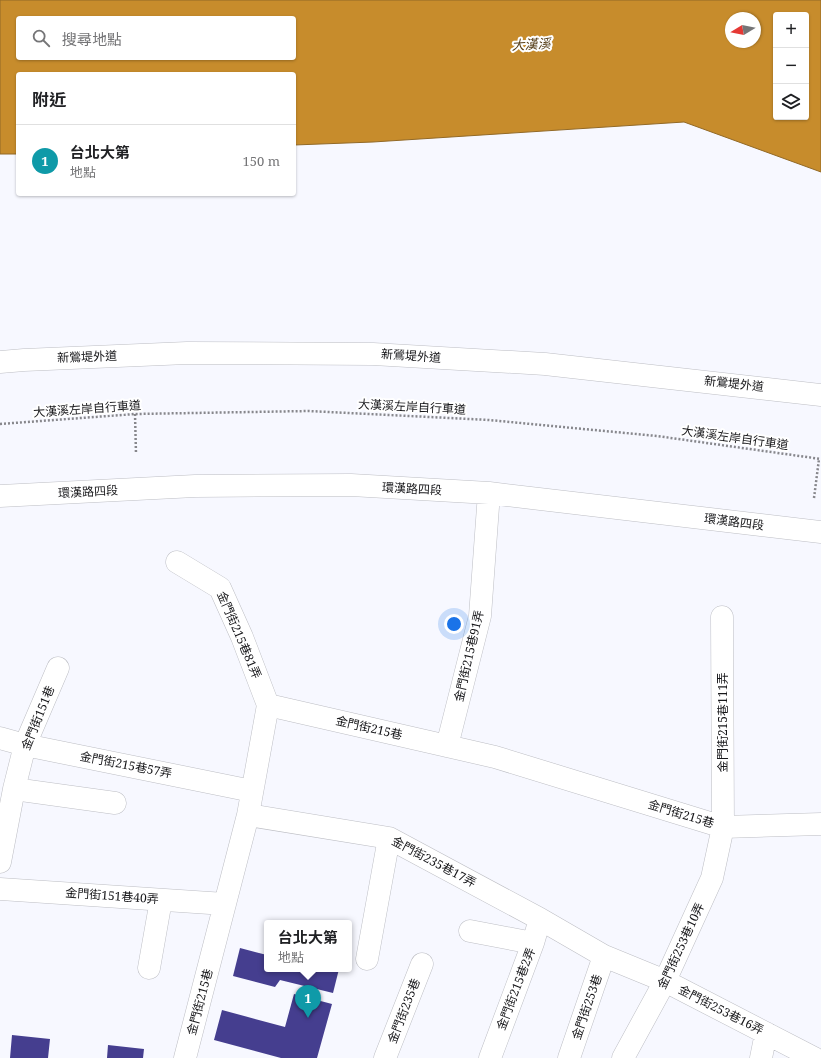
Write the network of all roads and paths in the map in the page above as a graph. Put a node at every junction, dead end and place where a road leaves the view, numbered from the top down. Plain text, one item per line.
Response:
1 (0, 362) edge
2 (821, 395) edge
3 (135, 414) junction
4 (0, 424) edge
5 (136, 454) dead end
6 (820, 459) edge
7 (489, 493) junction
8 (0, 496) edge
9 (814, 498) dead end
10 (821, 532) edge
11 (177, 562) dead end
12 (722, 617) dead end
13 (58, 668) dead end
14 (268, 705) junction
15 (0, 738) edge
16 (25, 745) junction
17 (447, 746) junction
18 (14, 789) junction
19 (252, 791) junction
20 (115, 803) dead end
21 (248, 815) junction
22 (821, 824) edge
23 (723, 827) junction
24 (389, 838) junction
25 (0, 862) edge
26 (0, 889) edge
27 (161, 900) junction
28 (225, 904) junction
29 (540, 919) junction
30 (470, 930) dead end
31 (533, 943) junction
32 (604, 956) junction
33 (367, 959) dead end
34 (422, 964) dead end
35 (149, 968) dead end
36 (666, 981) junction
37 (766, 1033) junction
38 (185, 1058) edge
39 (385, 1058) edge
40 (490, 1058) edge
41 (570, 1058) edge
42 (623, 1058) edge
43 (761, 1058) edge
44 (814, 1058) edge

1 - 2 street, 新鶯堤外道
3 - 4 path, 大漢溪左岸自行車道
3 - 5 path
3 - 6 path, 大漢溪左岸自行車道
6 - 9 path
7 - 8 street, 環漢路四段
7 - 10 street, 環漢路四段
7 - 17 street, 金門街215巷91弄
11 - 14 street, 金門街215巷81弄
12 - 23 street, 金門街215巷111弄
13 - 16 street, 金門街151巷
14 - 17 street, 金門街215巷
14 - 19 street, 金門街215巷
15 - 16 street, 金門街215巷57弄
16 - 18 street, 金門街151巷
16 - 19 street, 金門街215巷57弄
17 - 23 street, 金門街215巷
18 - 20 street
18 - 25 street, 金門街151巷
19 - 21 street, 金門街215巷
21 - 24 street, 金門街235巷17弄
21 - 28 street, 金門街215巷
22 - 23 street, 金門街215巷
23 - 36 street, 金門街253巷10弄
24 - 29 street, 金門街235巷17弄
24 - 33 street
26 - 27 street, 金門街151巷40弄
27 - 28 street, 金門街151巷40弄
27 - 35 street
28 - 38 street, 金門街215巷
29 - 31 street, 金門街215巷2弄
29 - 32 street, 金門街235巷17弄
30 - 31 street
31 - 40 street, 金門街215巷2弄
32 - 36 street, 金門街253巷16弄
32 - 41 street, 金門街253巷
34 - 39 street, 金門街235巷
36 - 37 street, 金門街253巷16弄
36 - 42 street, 金門街253巷10弄
37 - 43 street
37 - 44 street, 金門街253巷16弄

